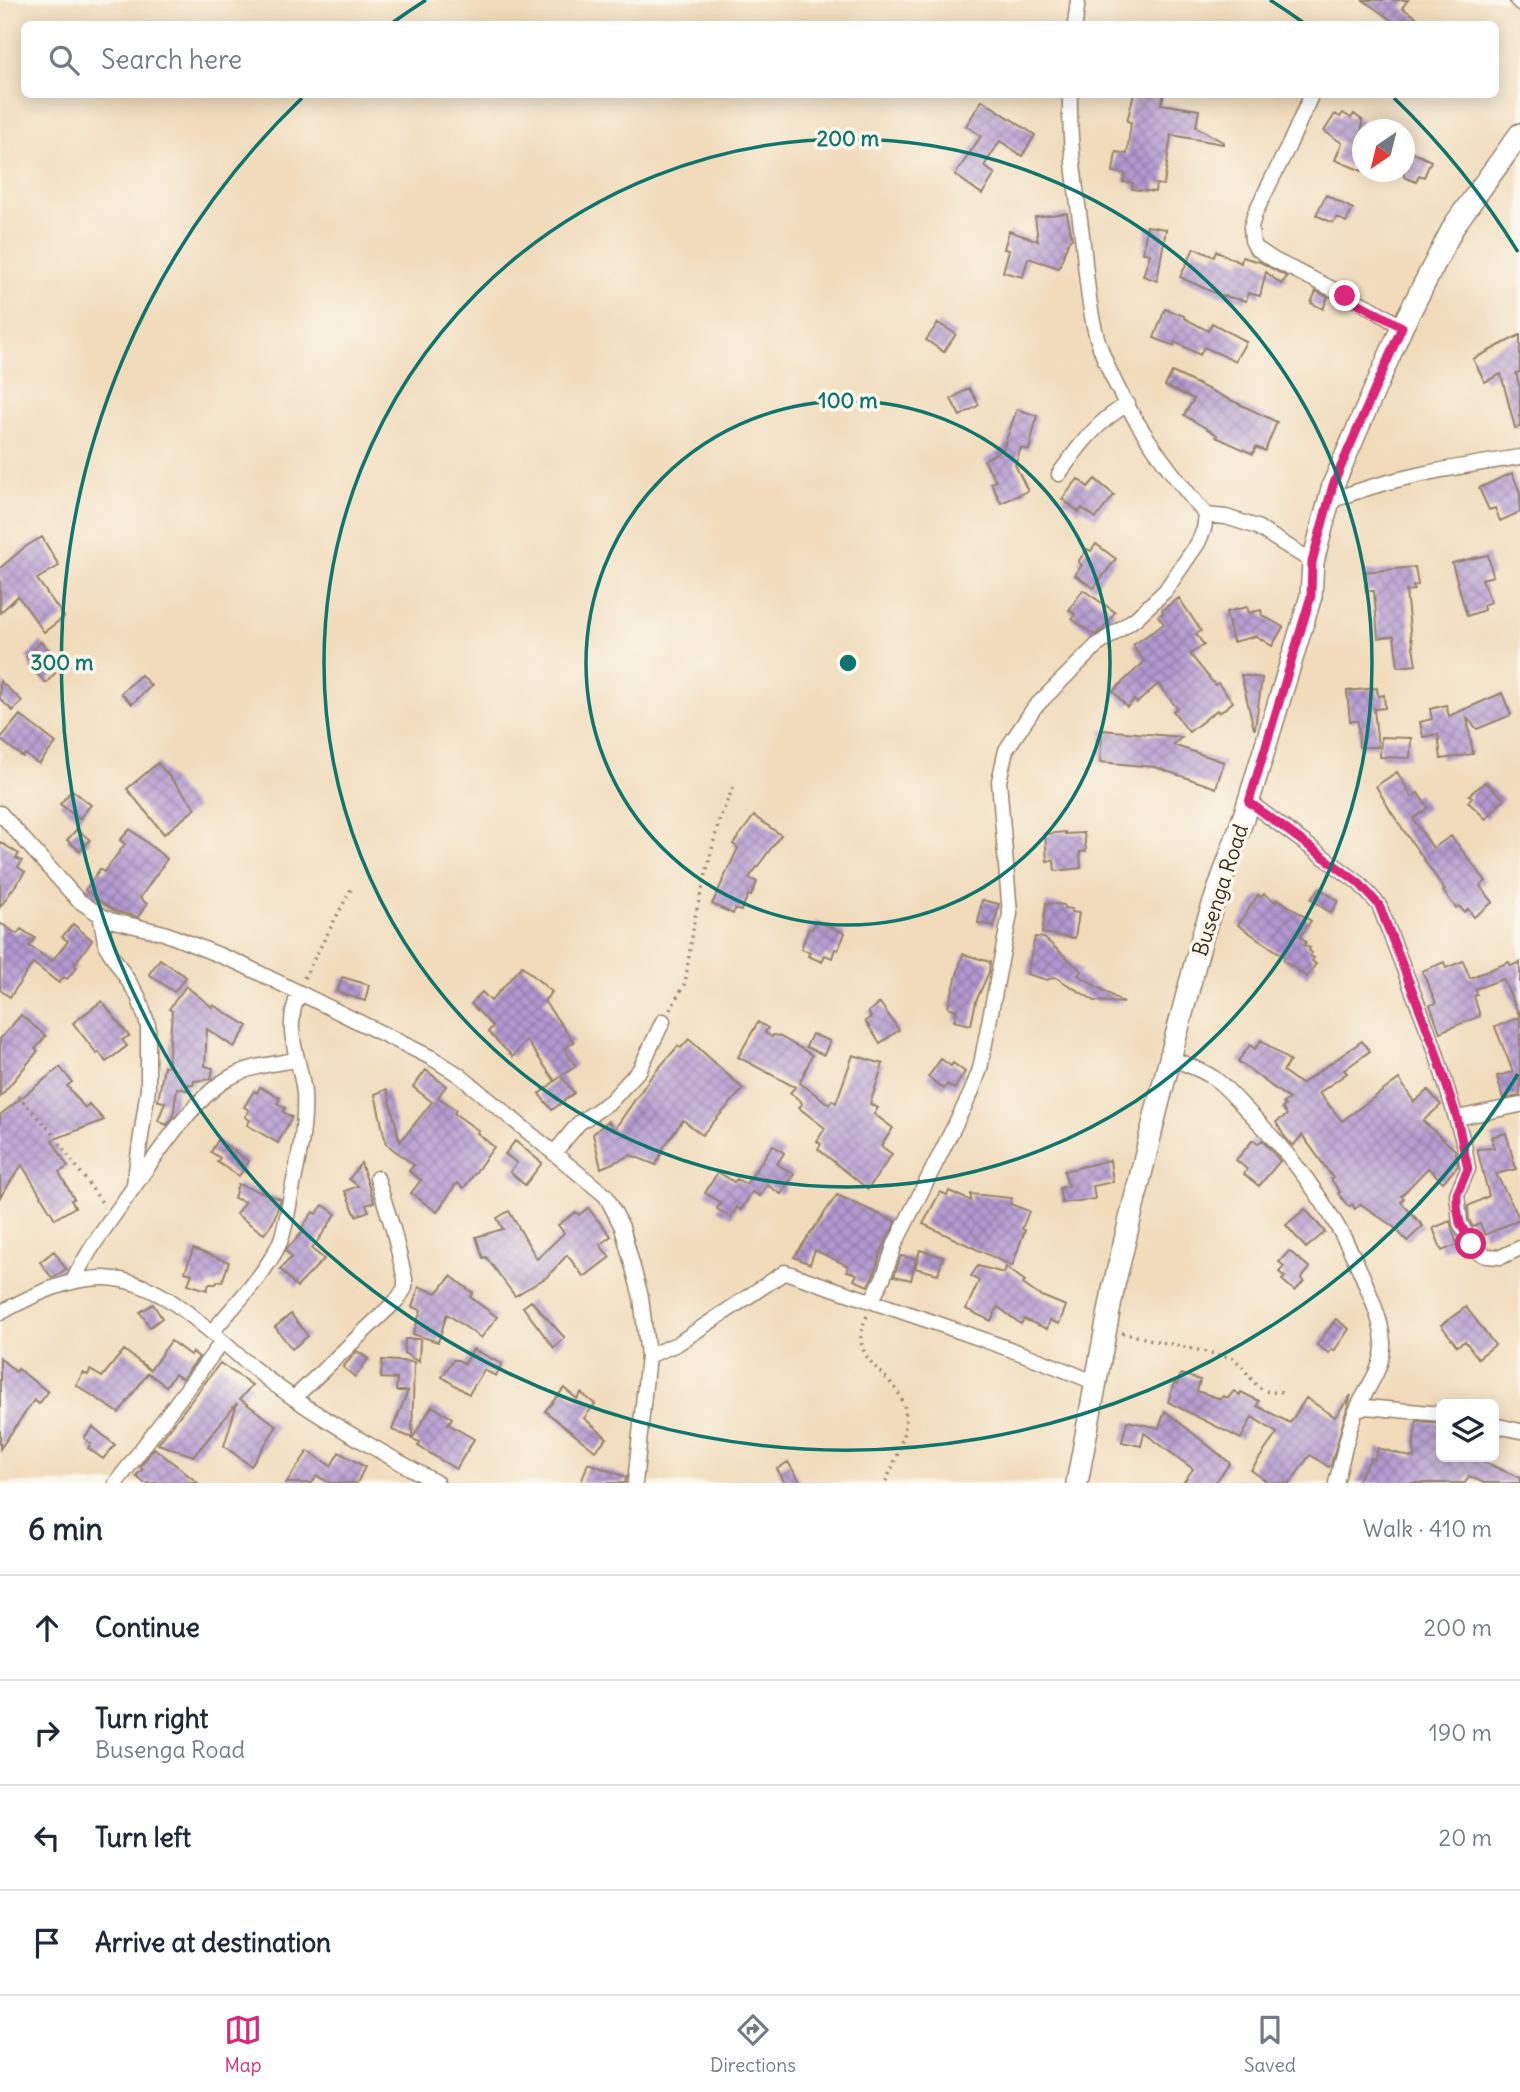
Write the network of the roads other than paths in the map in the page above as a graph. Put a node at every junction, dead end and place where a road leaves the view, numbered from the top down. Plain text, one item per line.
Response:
1 (1078, 0) edge
2 (1075, 21) edge
3 (1070, 98) edge
4 (1310, 98) dead end
5 (1520, 134) edge
6 (1402, 327) junction
7 (1128, 404) junction
8 (1520, 457) edge
9 (1059, 474) dead end
10 (1328, 502) junction
11 (1206, 514) junction
12 (1312, 562) junction
13 (1249, 802) junction
14 (0, 813) edge
15 (100, 915) junction
16 (298, 993) junction
17 (663, 1020) road end
18 (1170, 1058) junction
19 (296, 1060) junction
20 (1520, 1105) edge
21 (1457, 1118) junction
22 (554, 1153) junction
23 (377, 1178) dead end
24 (134, 1187) junction
25 (1520, 1248) edge
26 (73, 1282) junction
27 (874, 1301) junction
28 (0, 1313) edge
29 (217, 1337) junction
30 (648, 1356) junction
31 (1096, 1383) junction
32 (294, 1398) junction
33 (1356, 1411) junction
34 (1436, 1414) edge
35 (1499, 1426) edge
36 (1520, 1431) edge
37 (116, 1483) edge
38 (437, 1483) edge
39 (635, 1483) edge
40 (1077, 1483) edge
41 (1336, 1483) edge

1 - 2 street
3 - 7 street
4 - 6 street
5 - 6 street, Busenga Road
6 - 10 street, Busenga Road
7 - 9 street
7 - 11 street
8 - 10 street
10 - 12 street, Busenga Road
11 - 12 street
11 - 27 street
12 - 13 street, Busenga Road
13 - 18 street, Busenga Road
13 - 21 street
14 - 15 street
15 - 16 street
15 - 24 street
16 - 19 street
16 - 22 street
17 - 22 street
18 - 31 street, Busenga Road
18 - 33 street
19 - 24 street
19 - 29 street
20 - 21 street
21 - 25 street
22 - 30 street
23 - 32 street
24 - 26 street
26 - 28 street
26 - 29 street
27 - 30 street
27 - 31 street
29 - 32 street
29 - 37 street
30 - 39 street
31 - 40 street, Busenga Road
32 - 38 street
33 - 34 street
33 - 41 street
35 - 36 street

